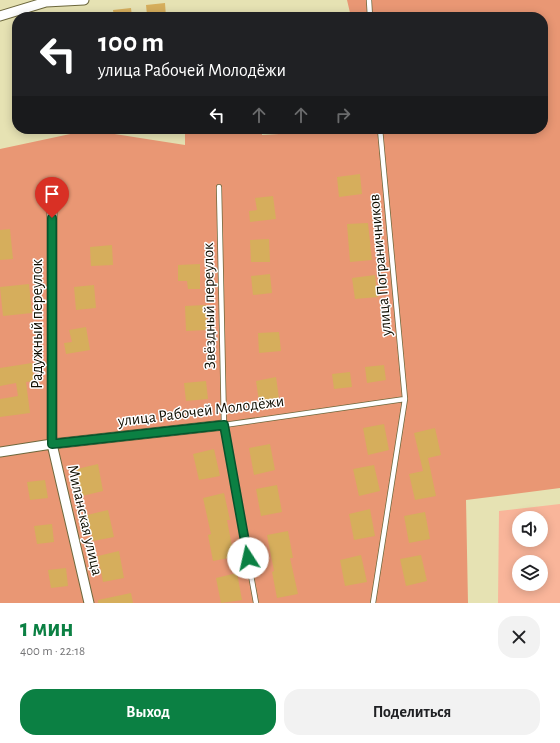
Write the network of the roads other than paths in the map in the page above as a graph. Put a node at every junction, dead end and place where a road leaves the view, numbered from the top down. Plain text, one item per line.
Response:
1 (84, 0) edge
2 (368, 0) edge
3 (12, 12) edge
4 (13, 12) edge
5 (369, 12) edge
6 (0, 16) edge
7 (380, 134) edge
8 (219, 188) dead end
9 (52, 203) dead end
10 (405, 399) junction
11 (224, 425) junction
12 (52, 444) junction
13 (0, 452) edge
14 (89, 603) edge
15 (256, 603) edge
16 (373, 603) edge

1 - 4 street
2 - 5 lane
3 - 6 street
7 - 10 lane, улица Пограничников
8 - 11 lane, Звёздный переулок
9 - 12 street, Радужный переулок
10 - 11 lane, улица Рабочей Молодёжи
10 - 16 lane, улица Пограничников
11 - 12 street, улица Рабочей Молодёжи
11 - 15 lane, Звёздный переулок
12 - 13 street, улица Рабочей Молодёжи
12 - 14 street, Миланская улица

